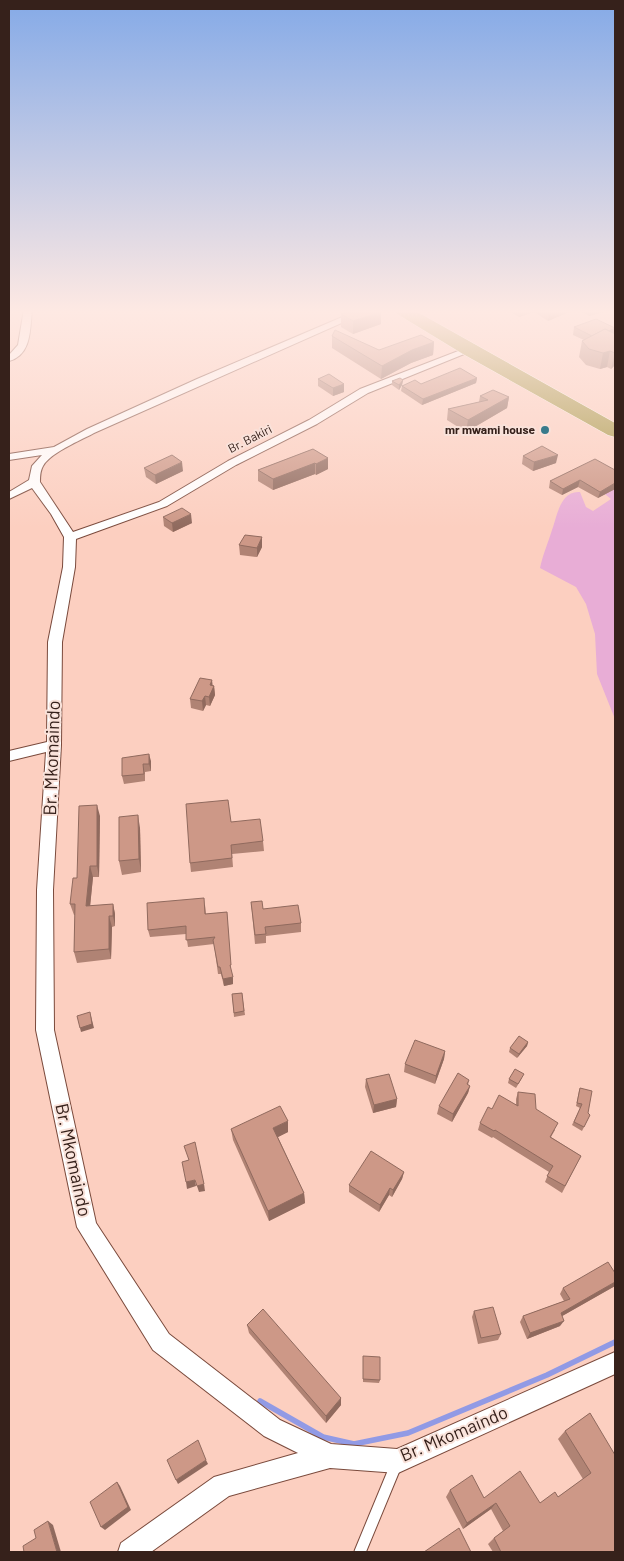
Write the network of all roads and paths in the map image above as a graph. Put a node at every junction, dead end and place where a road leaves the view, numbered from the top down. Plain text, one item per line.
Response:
1 (198, 382) edge
2 (387, 382) edge
3 (527, 382) edge
4 (614, 429) edge
5 (58, 449) junction
6 (9, 458) edge
7 (35, 469) junction
8 (34, 482) junction
9 (9, 496) edge
10 (70, 537) junction
11 (54, 745) junction
12 (9, 756) edge
13 (615, 1363) edge
14 (330, 1456) junction
15 (398, 1461) junction
16 (130, 1552) edge
17 (360, 1552) edge

1 - 5 street
2 - 10 street, Br. Bakiri
3 - 4 highway
5 - 6 street
5 - 7 street
6 - 7 street
7 - 8 street
8 - 9 street
8 - 10 street
10 - 11 street, Br. Mkomaindo
11 - 12 street
11 - 14 street, Br. Mkomaindo
13 - 15 street, Br. Mkomaindo
14 - 15 street, Br. Mkomaindo
14 - 16 street
15 - 17 lane

